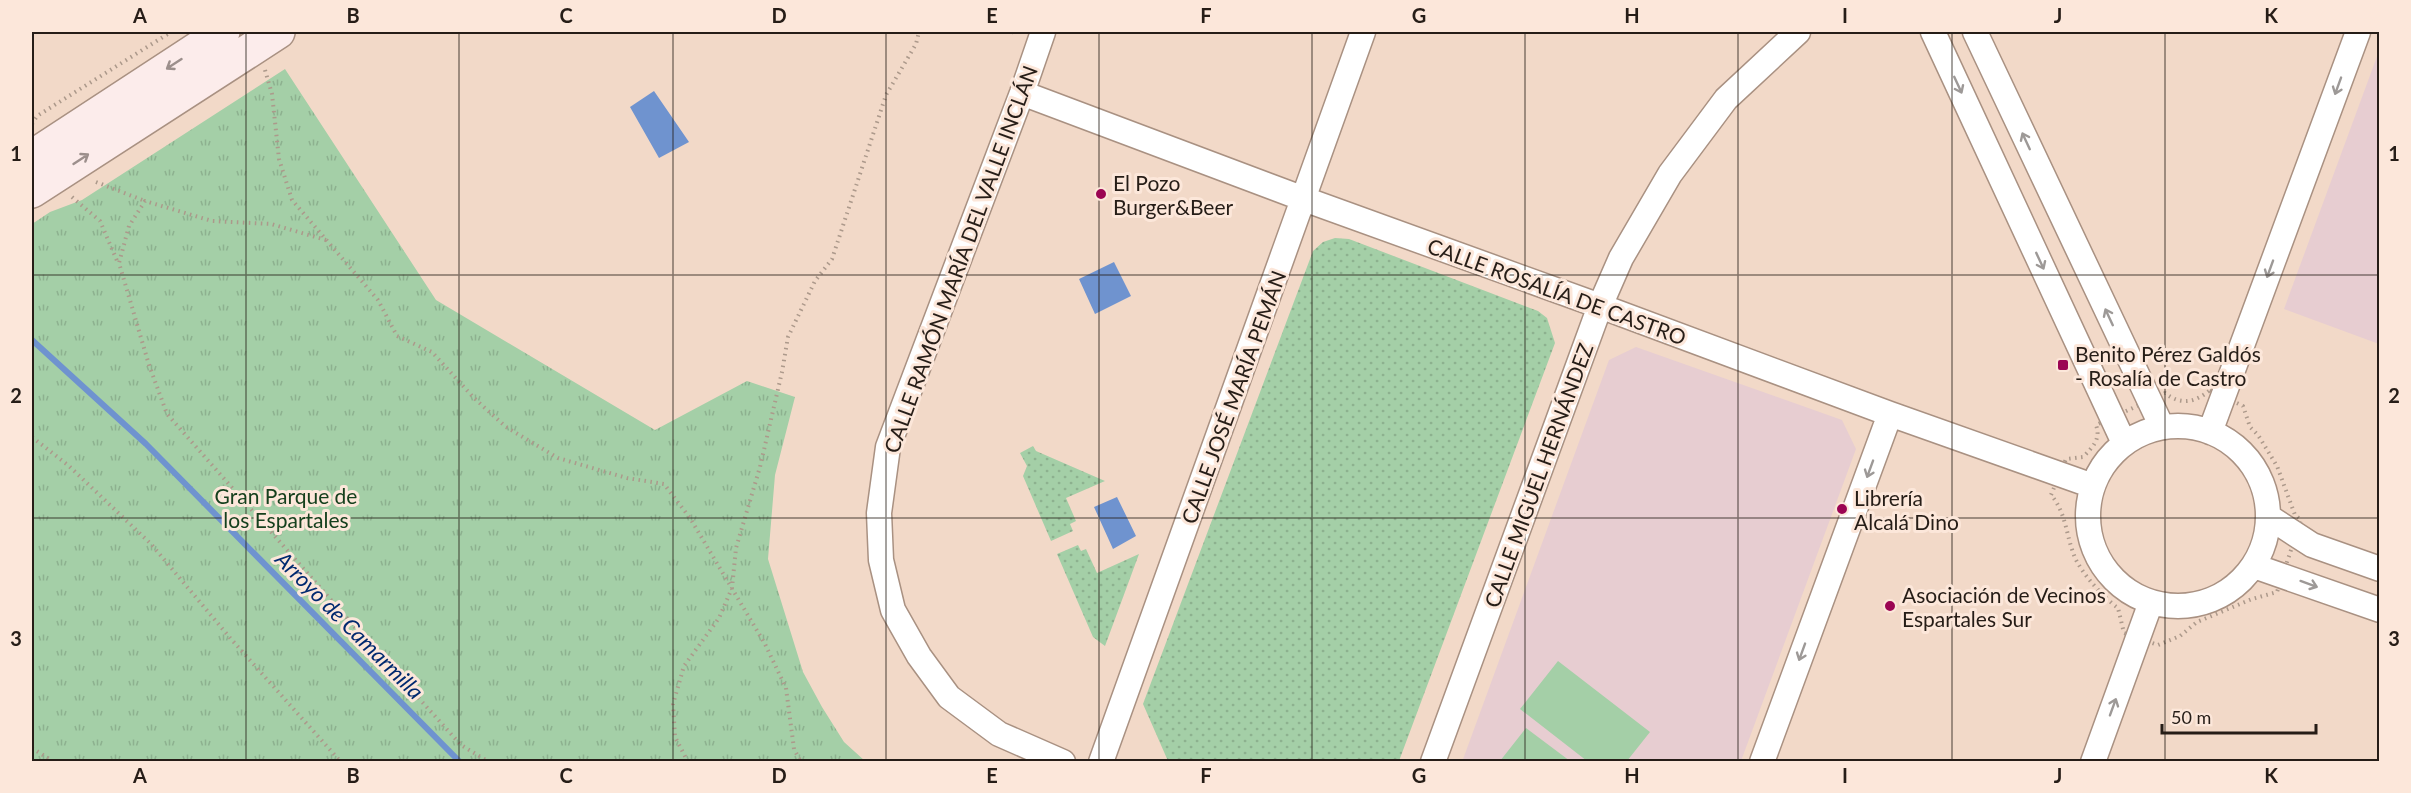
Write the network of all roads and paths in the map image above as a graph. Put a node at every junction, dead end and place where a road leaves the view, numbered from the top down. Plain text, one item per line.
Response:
1 (171, 32) edge
2 (223, 32) edge
3 (278, 32) edge
4 (919, 32) edge
5 (1042, 32) edge
6 (1363, 32) edge
7 (1798, 32) edge
8 (1933, 32) edge
9 (1975, 32) edge
10 (2358, 32) edge
11 (264, 67) dead end
12 (1022, 93) junction
13 (32, 124) edge
14 (32, 157) edge
15 (90, 179) dead end
16 (32, 191) edge
17 (68, 194) dead end
18 (1304, 199) junction
19 (146, 201) junction
20 (328, 241) junction
21 (118, 263) junction
22 (1600, 306) junction
23 (2223, 395) junction
24 (2150, 402) junction
25 (1890, 414) junction
26 (2112, 417) junction
27 (2162, 427) junction
28 (2210, 432) junction
29 (32, 437) edge
30 (2124, 443) junction
31 (2059, 474) junction
32 (2093, 486) junction
33 (2269, 517) junction
34 (2298, 536) junction
35 (2254, 566) junction
36 (2379, 569) edge
37 (2284, 576) junction
38 (732, 588) junction
39 (2151, 602) junction
40 (2379, 610) edge
41 (2138, 638) junction
42 (32, 748) edge
43 (54, 762) edge
44 (341, 762) edge
45 (489, 762) edge
46 (688, 762) edge
47 (801, 762) edge
48 (1064, 762) edge
49 (1101, 762) edge
50 (1432, 762) edge
51 (1762, 762) edge
52 (2093, 762) edge

1 - 13 path
2 -> 14 street
16 -> 3 street
4 - 38 path
5 - 12 street, CALLE RAMÓN MARÍA DEL VALLE INCLÁN
6 - 18 street, CALLE JOSÉ MARÍA PEMÁN
7 - 22 street, CALLE MIGUEL HERNÁNDEZ
8 -> 26 street
24 -> 9 street
10 -> 23 street
11 - 20 path
12 - 18 street, CALLE ROSALÍA DE CASTRO
12 - 48 street, CALLE RAMÓN MARÍA DEL VALLE INCLÁN
15 - 19 path
17 - 21 path
18 - 22 street, CALLE ROSALÍA DE CASTRO
18 - 49 street, CALLE JOSÉ MARÍA PEMÁN
19 - 20 path
19 - 21 path
20 - 38 path
21 - 45 path
22 - 25 street, CALLE ROSALÍA DE CASTRO
22 - 50 street, CALLE MIGUEL HERNÁNDEZ
23 - 24 path
23 - 28 street
23 - 34 path
24 - 26 path
24 - 27 street
25 - 31 street, CALLE ROSALÍA DE CASTRO
25 -> 51 street
26 - 30 street
26 - 31 path
27 - 28 street
27 - 30 street
28 - 33 street
29 - 44 path
30 - 32 street
31 - 32 street, CALLE ROSALÍA DE CASTRO
31 - 41 path
32 - 39 street
33 - 34 street
33 - 35 street
34 - 36 street
34 - 37 path
35 - 37 street
35 - 39 street
37 -> 40 street
37 - 41 path
38 - 46 path
38 - 47 path
39 - 41 street
52 -> 41 street
42 - 43 path

